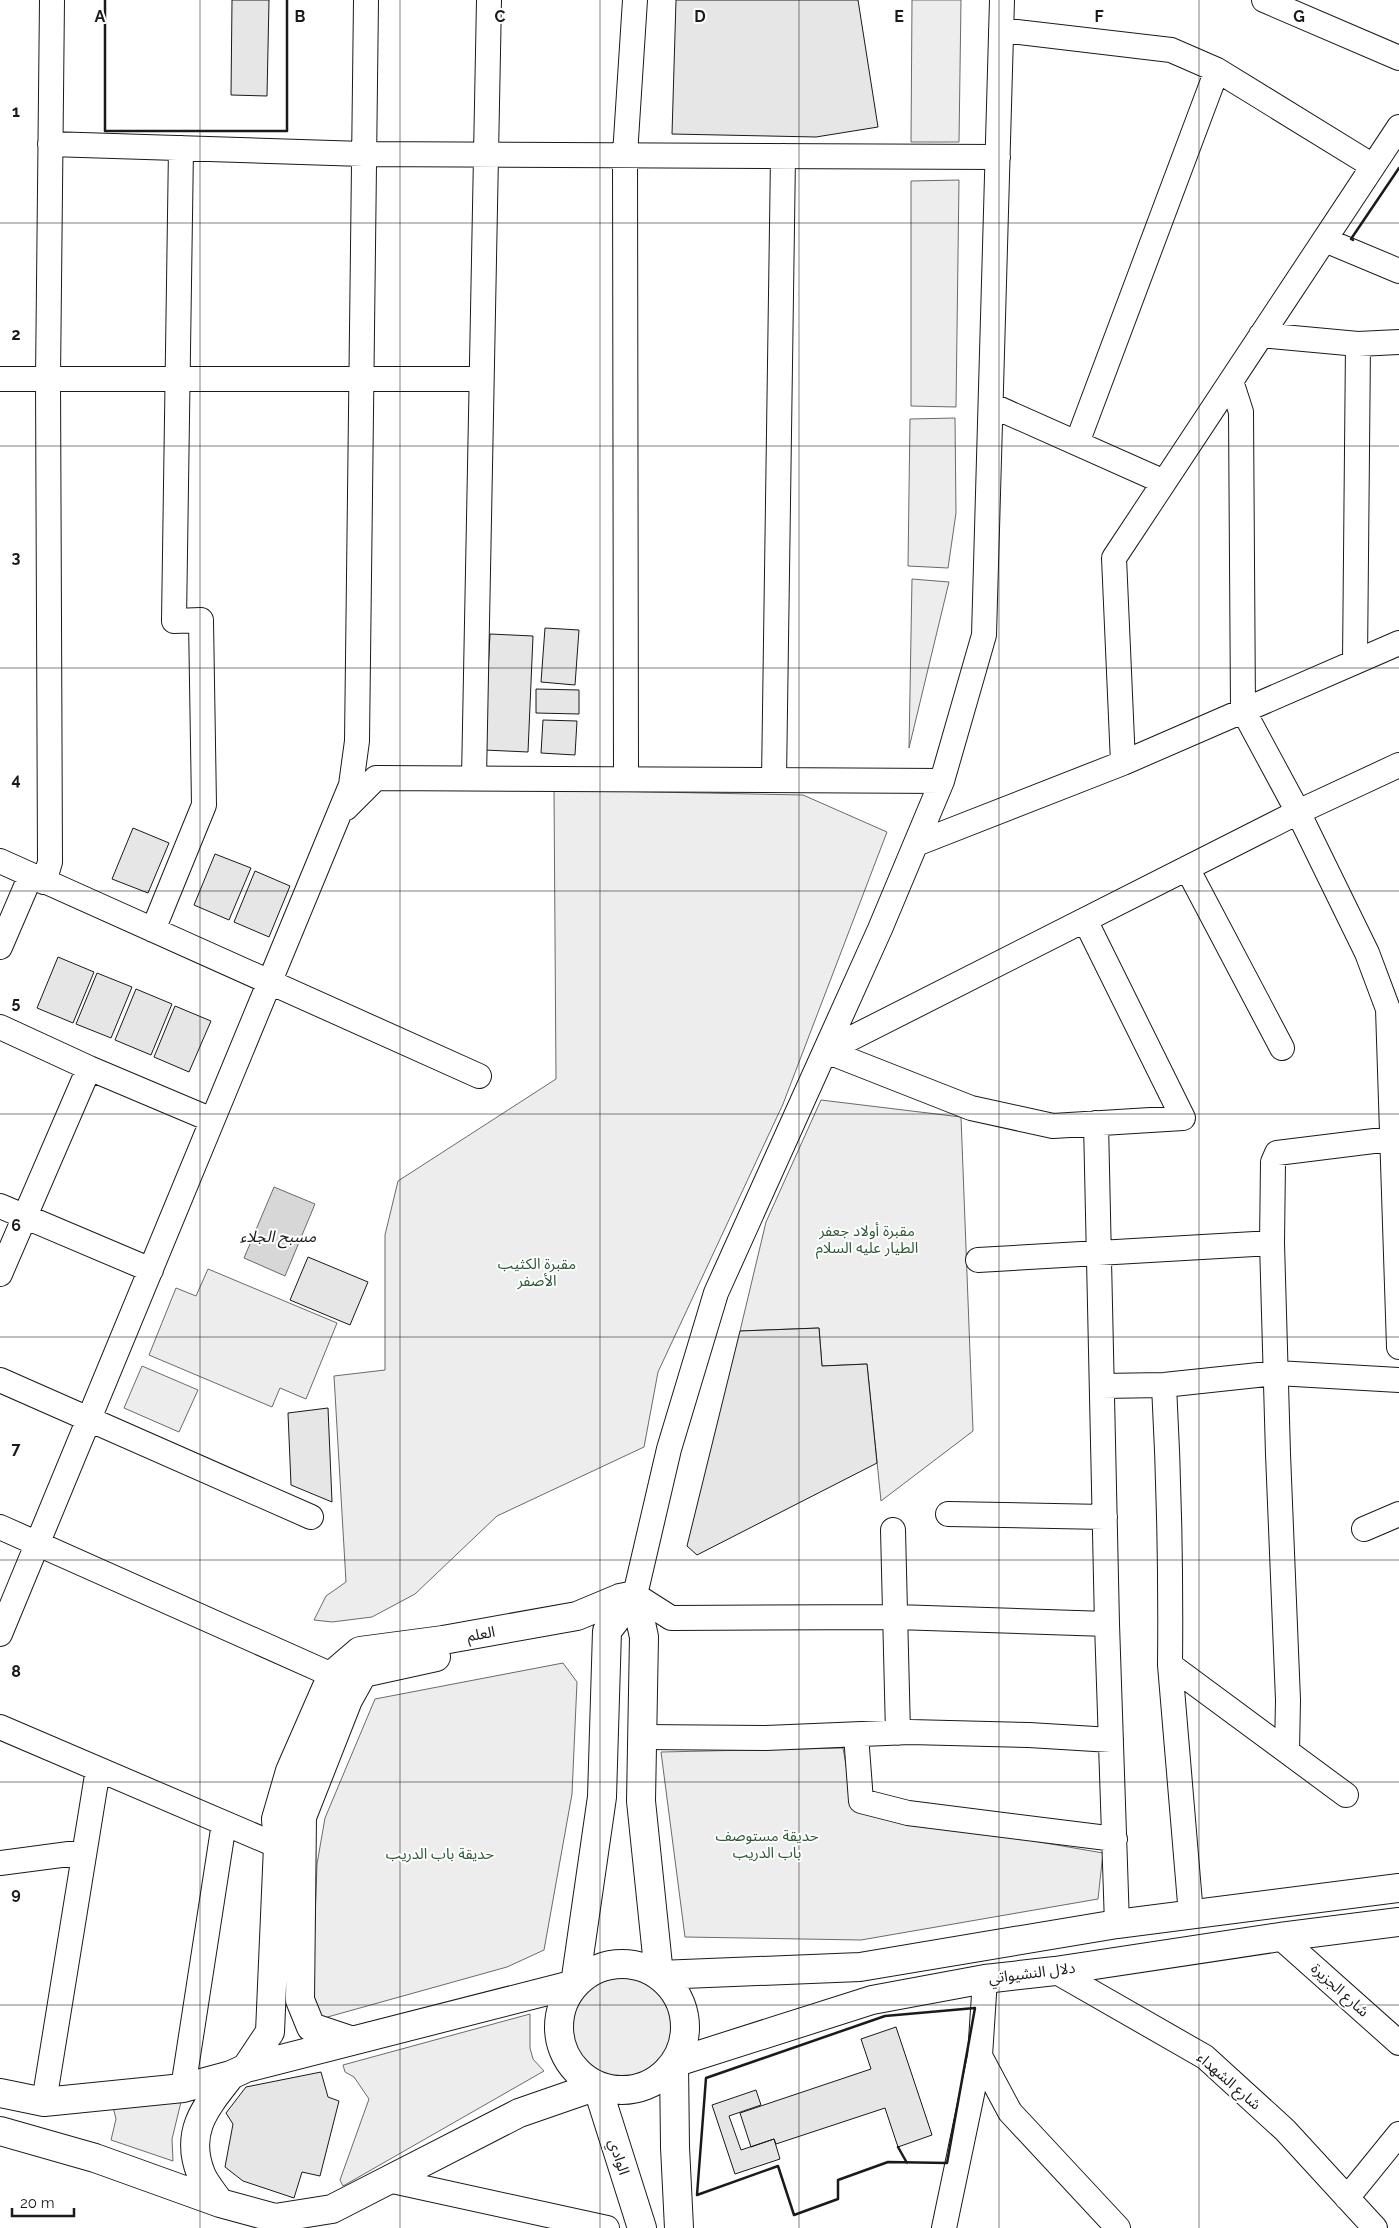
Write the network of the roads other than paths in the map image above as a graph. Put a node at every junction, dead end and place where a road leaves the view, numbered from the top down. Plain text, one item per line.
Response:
1 (52, 0) edge
2 (366, 0) edge
3 (489, 0) edge
4 (635, 0) edge
5 (1002, 0) edge
6 (1264, 0) edge
7 (1001, 30) junction
8 (1399, 58) edge
9 (1217, 70) junction
10 (1399, 128) edge
11 (50, 144) junction
12 (181, 148) junction
13 (363, 154) junction
14 (485, 154) junction
15 (625, 155) junction
16 (783, 156) junction
17 (998, 157) junction
18 (1373, 166) junction
19 (1325, 240) junction
20 (1399, 271) edge
21 (1261, 335) junction
22 (1399, 342) edge
23 (1358, 344) junction
24 (177, 378) junction
25 (0, 379) edge
26 (361, 379) junction
27 (481, 379) junction
28 (48, 380) junction
29 (1231, 381) junction
30 (991, 405) junction
31 (1078, 443) junction
32 (1164, 482) junction
33 (1399, 643) edge
34 (1355, 662) junction
35 (1243, 710) junction
36 (1123, 763) junction
37 (1399, 765) edge
38 (474, 778) junction
39 (626, 779) junction
40 (774, 780) junction
41 (942, 781) junction
42 (1298, 812) junction
43 (339, 814) junction
44 (916, 844) junction
45 (0, 862) edge
46 (1187, 868) junction
47 (38, 878) junction
48 (1085, 920) junction
49 (153, 930) junction
50 (0, 947) edge
51 (269, 982) junction
52 (1394, 1008) edge
53 (0, 1028) edge
54 (1282, 1048) dead end
55 (826, 1051) junction
56 (89, 1068) junction
57 (479, 1076) dead end
58 (212, 1120) junction
59 (1096, 1123) junction
60 (1395, 1139) edge
61 (0, 1206) edge
62 (25, 1217) junction
63 (1272, 1243) junction
64 (1100, 1252) junction
65 (978, 1260) dead end
66 (151, 1270) junction
67 (0, 1274) edge
68 (1398, 1291) edge
69 (1399, 1346) edge
70 (1276, 1373) junction
71 (0, 1380) edge
72 (1399, 1380) edge
73 (1164, 1385) junction
74 (1102, 1386) junction
75 (90, 1418) junction
76 (948, 1514) dead end
77 (1399, 1514) edge
78 (312, 1517) dead end
79 (1105, 1517) junction
80 (0, 1527) edge
81 (1364, 1529) dead end
82 (893, 1530) dead end
83 (39, 1543) junction
84 (635, 1596) junction
85 (896, 1617) junction
86 (1106, 1624) junction
87 (607, 1631) junction
88 (0, 1634) edge
89 (644, 1637) junction
90 (1170, 1665) junction
91 (363, 1673) junction
92 (332, 1675) junction
93 (0, 1727) edge
94 (898, 1733) junction
95 (856, 1735) junction
96 (643, 1737) junction
97 (1111, 1740) junction
98 (1287, 1751) junction
99 (98, 1769) junction
100 (1346, 1795) dead end
101 (224, 1823) junction
102 (1115, 1839) junction
103 (278, 1846) junction
104 (84, 1852) junction
105 (0, 1863) edge
106 (1399, 1888) edge
107 (1191, 1915) junction
108 (1399, 1922) edge
109 (1117, 1924) junction
110 (1280, 1937) junction
111 (1055, 1970) junction
112 (659, 1975) junction
113 (985, 1979) junction
114 (575, 1984) junction
115 (350, 2040) junction
116 (1399, 2043) edge
117 (980, 2056) junction
118 (674, 2063) junction
119 (238, 2071) junction
120 (597, 2086) junction
121 (184, 2088) junction
122 (0, 2093) edge
123 (44, 2102) junction
124 (0, 2131) edge
125 (1399, 2134) edge
126 (388, 2180) junction
127 (1347, 2198) junction
128 (220, 2203) junction
129 (273, 2223) edge
130 (607, 2228) edge
131 (642, 2228) edge
132 (679, 2228) edge
133 (944, 2228) edge
134 (1118, 2228) edge
135 (1375, 2228) edge

1 - 11 street
2 - 13 street
3 - 14 street
4 - 15 street
5 - 7 street
6 - 8 street
7 - 9 street
7 - 17 street
9 - 18 street
9 - 31 street
10 - 18 street
11 - 12 street
11 - 28 street
12 - 13 street
12 - 24 street
13 - 14 street
13 - 26 street
14 - 15 street
14 - 27 street
15 - 16 street
15 - 39 street
16 - 17 street
16 - 40 street
17 - 30 street
18 - 19 street
19 - 20 street
19 - 21 street
21 - 23 street
21 - 29 street
22 - 23 street
23 - 34 street
24 - 26 street
24 - 28 street
24 - 49 street
25 - 28 street
26 - 27 street
26 - 43 street
27 - 38 street
28 - 47 street
29 - 32 street
29 - 35 street
30 - 31 street
30 - 41 street
31 - 32 street
32 - 36 street
33 - 34 street
34 - 35 street
35 - 36 street
35 - 42 street
36 - 44 street
37 - 42 street
38 - 39 street
38 - 43 street
39 - 40 street
40 - 41 street
41 - 44 street
42 - 46 street
42 - 52 street
43 - 51 street
44 - 55 street
45 - 47 street
46 - 48 street
46 - 54 street
47 - 49 street
47 - 50 street
48 - 55 street
48 - 59 street
49 - 51 street
51 - 57 street
51 - 58 street
52 - 60 street
53 - 56 street
55 - 59 street
55 - 84 street
56 - 58 street
56 - 62 street
58 - 66 street
59 - 64 street
60 - 63 street
60 - 68 street
61 - 62 street
62 - 66 street
62 - 67 street
63 - 64 street
63 - 70 street
64 - 65 street
64 - 74 street
66 - 75 street
68 - 69 street
70 - 72 street
70 - 73 street
70 - 98 street
71 - 75 street
73 - 74 street
73 - 90 street
74 - 79 street
75 - 78 street
75 - 83 street
76 - 79 street
77 - 81 street
79 - 86 street
80 - 83 street
82 - 85 street
83 - 88 street
83 - 92 street
84 - 85 street
84 - 87 main road
84 - 89 main road
84 - 92 main road, العلم
85 - 86 street
85 - 94 street
86 - 97 street
87 - 89 main road, العلم
87 - 91 main road, العلم
87 - 114 main road
89 - 96 main road
90 - 98 street
90 - 107 street
91 - 92 main road, العلم
91 - 115 main road
92 - 103 main road
93 - 99 street
94 - 95 street
94 - 97 street
95 - 96 street
95 - 102 street
96 - 112 main road
97 - 102 street
98 - 100 street
99 - 101 street
99 - 104 street
101 - 103 street
101 - 121 street
102 - 109 street
103 - 119 main road
104 - 105 street
104 - 123 street
106 - 107 main road
107 - 109 main road
108 - 110 main road, دلال النشيواتي
109 - 112 main road
110 - 111 main road, دلال النشيواتي
110 - 116 street, شارع الجزيرة
111 - 113 main road, دلال النشيواتي
111 - 127 street, شارع الشهداء
112 - 114 main road
112 - 118 main road
113 - 117 street
113 - 118 main road, دلال النشيواتي
114 - 115 main road
114 - 120 main road
115 - 119 main road
117 - 133 street
117 - 134 street
118 - 120 main road
118 - 132 main road
119 - 121 main road
119 - 128 main road
120 - 126 main road
120 - 131 main road, الوادي
121 - 123 main road
122 - 123 main road
124 - 128 main road
125 - 127 street
126 - 129 main road
126 - 130 street
127 - 135 street, شارع الشهداء
128 - 129 main road

